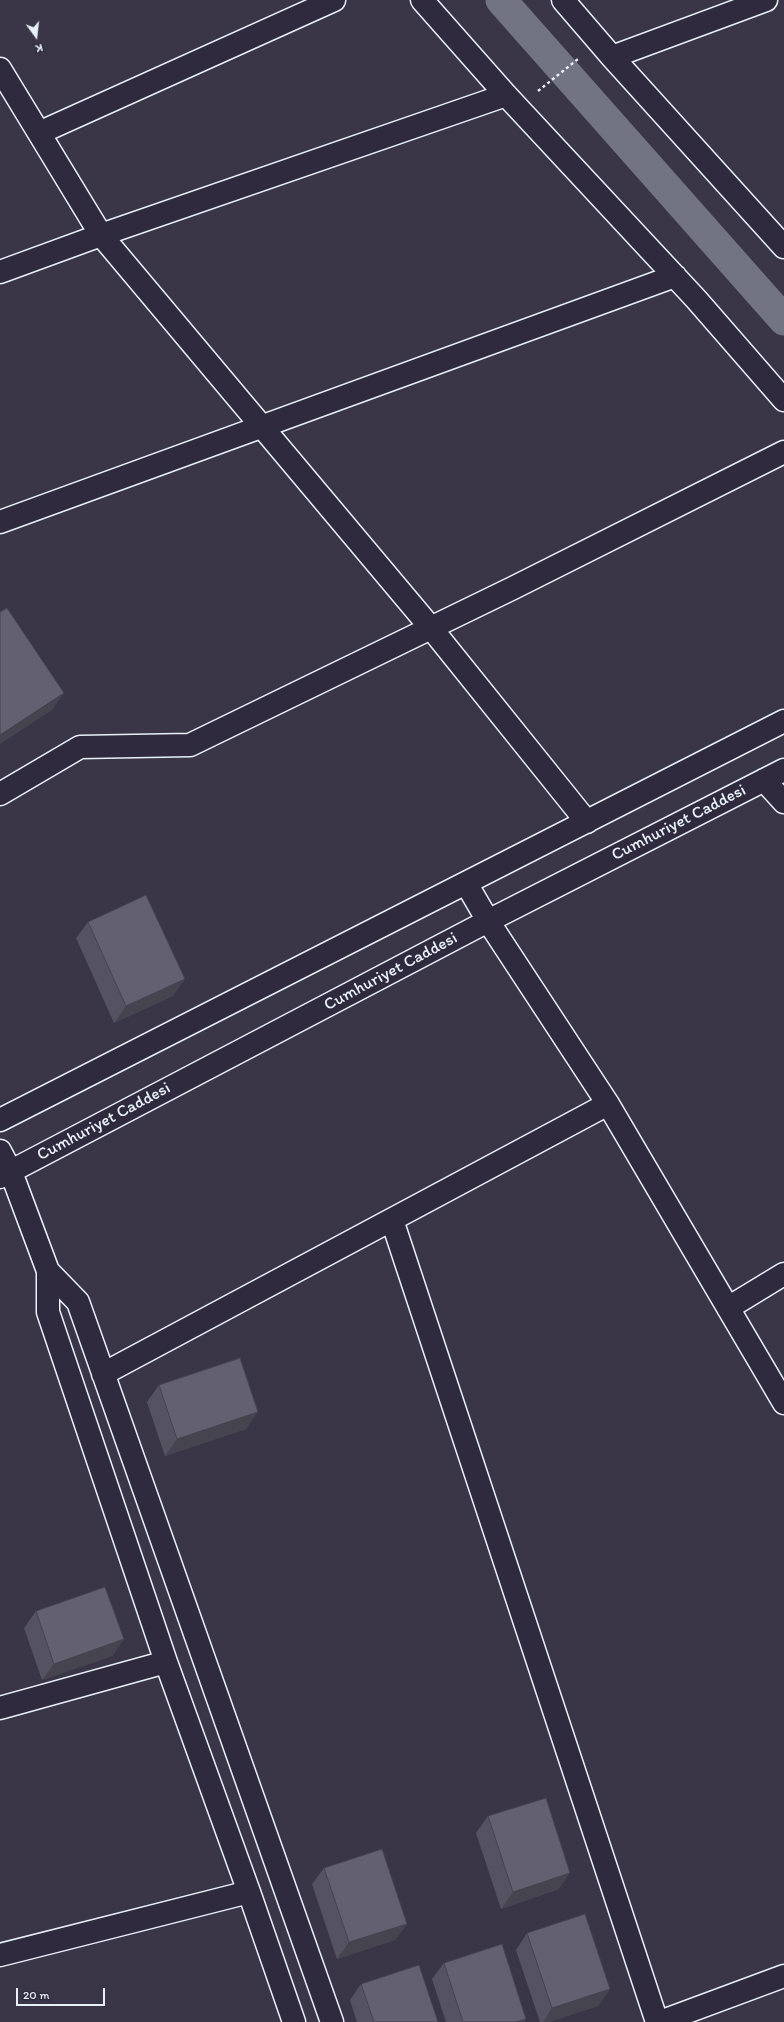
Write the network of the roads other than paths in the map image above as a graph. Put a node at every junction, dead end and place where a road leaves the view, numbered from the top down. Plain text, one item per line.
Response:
1 (334, 0) edge
2 (422, 0) edge
3 (563, 0) edge
4 (766, 0) edge
5 (612, 57) junction
6 (0, 69) edge
7 (506, 95) junction
8 (39, 133) junction
9 (777, 228) edge
10 (101, 235) junction
11 (784, 247) edge
12 (0, 272) edge
13 (675, 276) junction
14 (784, 400) edge
15 (262, 426) junction
16 (784, 452) edge
17 (0, 522) edge
18 (431, 628) junction
19 (784, 721) edge
20 (784, 770) edge
21 (764, 780) junction
22 (0, 794) edge
23 (784, 802) edge
24 (587, 822) junction
25 (466, 883) junction
26 (488, 921) junction
27 (608, 1104) junction
28 (0, 1120) edge
29 (0, 1151) edge
30 (5, 1174) edge
31 (392, 1220) junction
32 (48, 1271) junction
33 (784, 1274) edge
34 (728, 1308) junction
35 (103, 1374) junction
36 (784, 1403) edge
37 (166, 1662) junction
38 (0, 1708) edge
39 (250, 1892) junction
40 (0, 1954) edge
41 (784, 1976) edge
42 (294, 2022) edge
43 (332, 2022) edge
44 (656, 2022) edge
45 (660, 2022) edge

1 - 8 street
2 - 7 street
3 - 5 street
4 - 5 street
5 - 9 street
6 - 8 street
7 - 10 street
7 - 13 street
8 - 10 street
9 - 11 street
10 - 12 street
10 - 15 street
13 - 14 street
13 - 15 street
15 - 17 street
15 - 18 street
16 - 18 street
18 - 22 street
18 - 24 street
19 - 24 street
20 - 21 street, Cumhuriyet Caddesi
21 - 23 street
21 - 26 street, Cumhuriyet Caddesi
24 - 25 street
25 - 26 street
25 - 28 street
26 - 27 street
26 - 30 street, Cumhuriyet Caddesi
27 - 31 street
27 - 34 street
29 - 30 street
30 - 32 street
31 - 35 street
31 - 44 street
32 - 35 street
32 - 37 street
33 - 34 street
34 - 36 street
35 - 43 street
37 - 38 street
37 - 39 street
39 - 40 street
39 - 42 street
41 - 45 street

